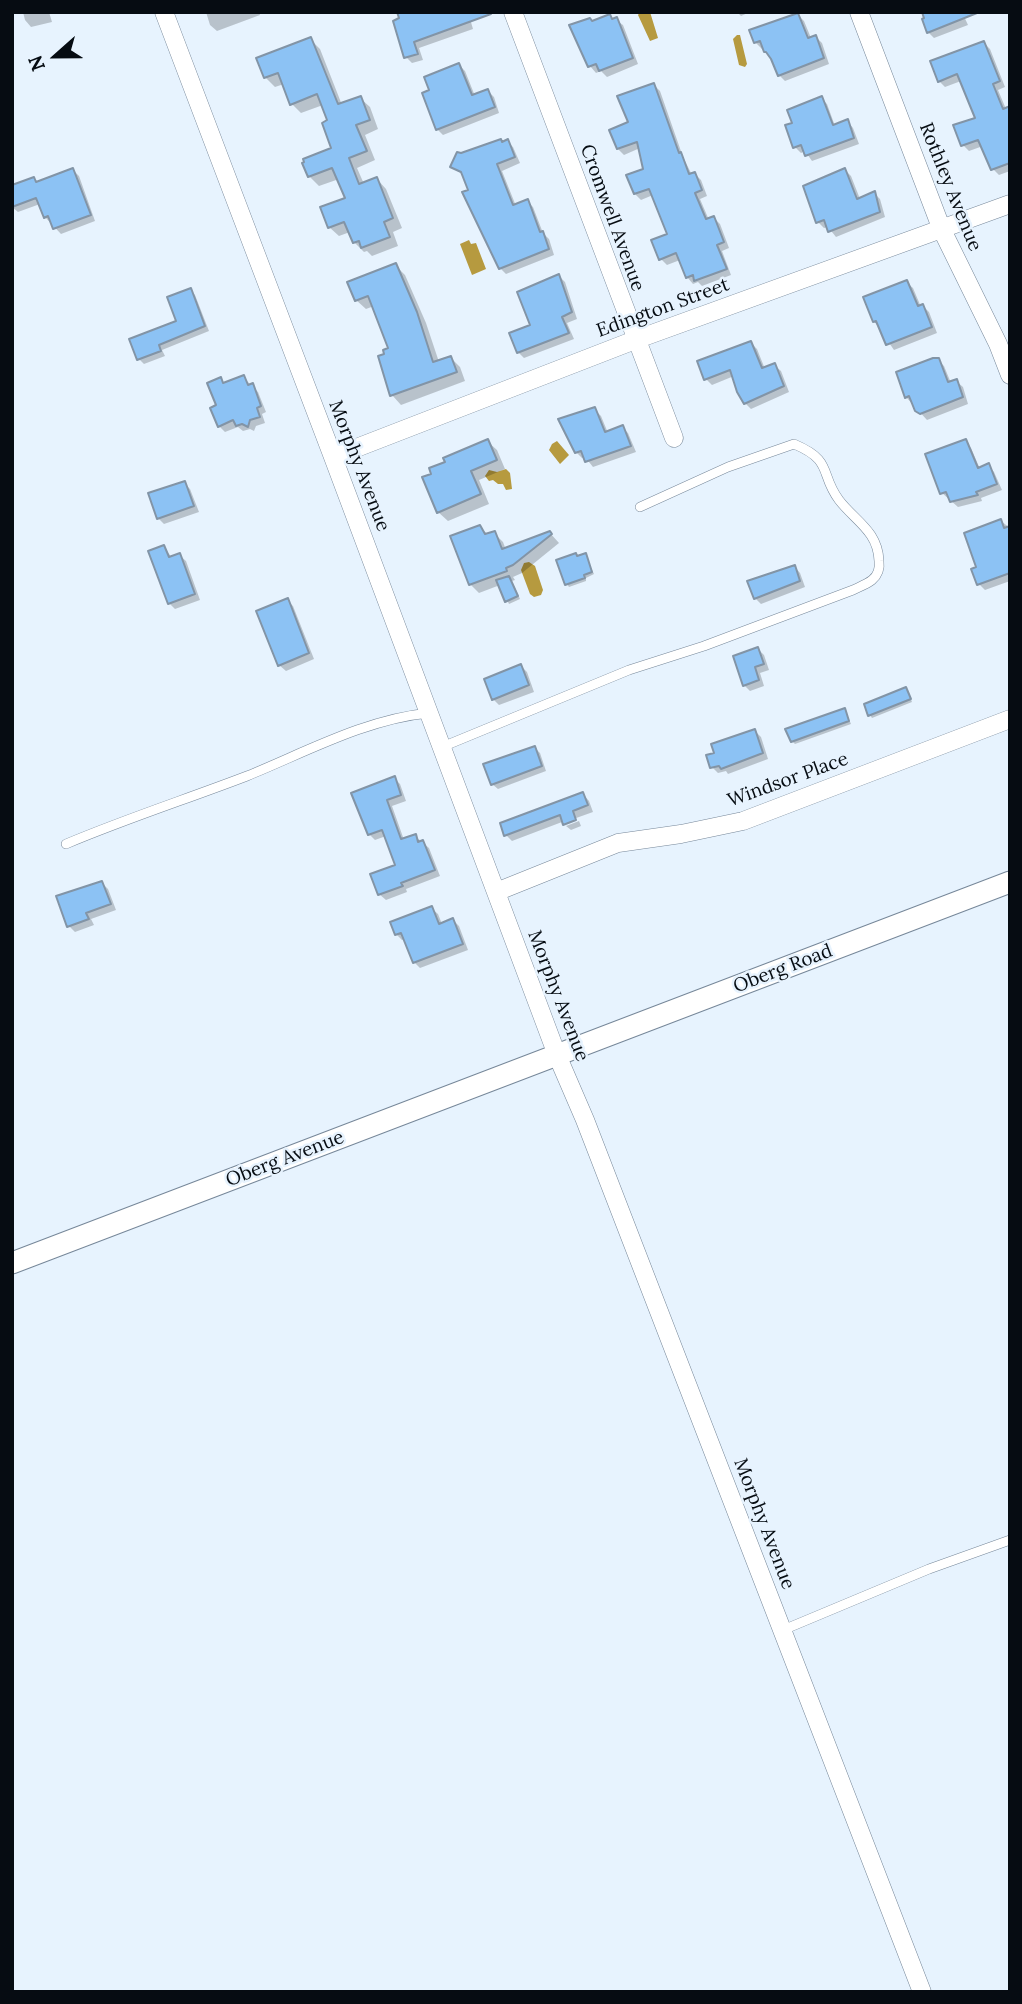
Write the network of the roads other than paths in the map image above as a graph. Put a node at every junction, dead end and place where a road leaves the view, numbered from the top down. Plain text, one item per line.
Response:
1 (164, 12) edge
2 (513, 12) edge
3 (859, 12) edge
4 (1010, 204) edge
5 (942, 230) junction
6 (635, 340) junction
7 (1010, 375) edge
8 (674, 439) dead end
9 (333, 457) junction
10 (640, 507) dead end
11 (429, 713) junction
12 (1010, 719) edge
13 (442, 747) junction
14 (66, 844) dead end
15 (1010, 882) edge
16 (496, 892) junction
17 (557, 1055) junction
18 (12, 1263) edge
19 (1010, 1540) edge
20 (783, 1630) junction
21 (922, 1992) edge

1 - 9 street, Morphy Avenue
2 - 6 street, Cromwell Avenue
3 - 5 street, Rothley Avenue
4 - 5 street, Edington Street
5 - 6 street, Edington Street
5 - 7 street, Rothley Avenue
6 - 8 street, Cromwell Avenue
6 - 9 street, Edington Street
9 - 11 street, Morphy Avenue
10 - 13 lane
11 - 13 street, Morphy Avenue
11 - 14 lane
12 - 16 street, Windsor Place
13 - 16 street, Morphy Avenue
15 - 17 street, Oberg Road
16 - 17 street, Morphy Avenue
17 - 18 street, Oberg Avenue
17 - 20 street, Morphy Avenue
19 - 20 lane
20 - 21 street, Morphy Avenue

